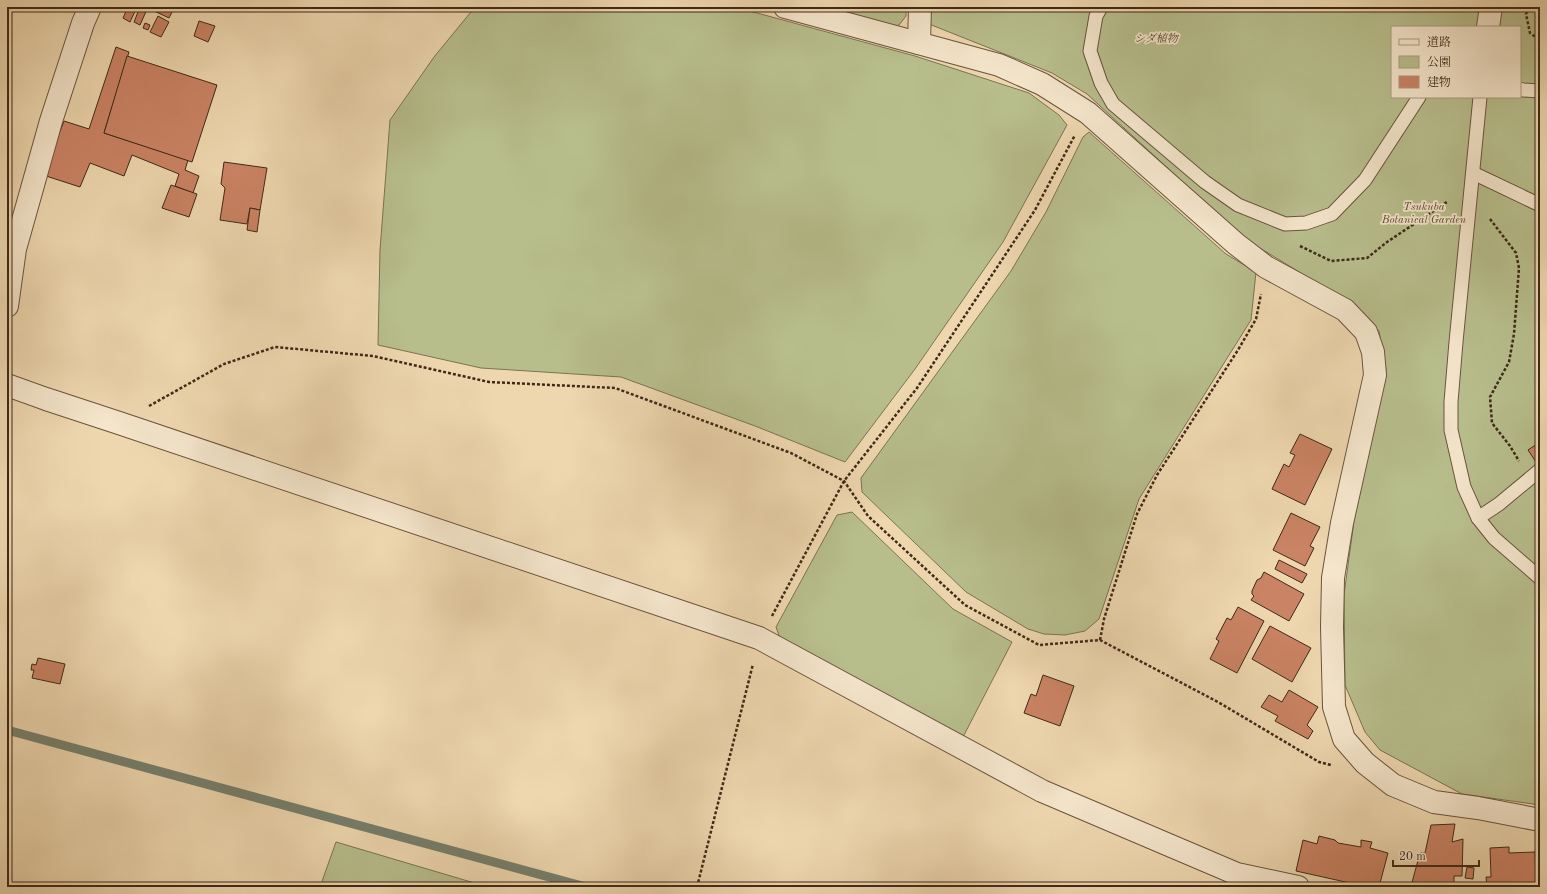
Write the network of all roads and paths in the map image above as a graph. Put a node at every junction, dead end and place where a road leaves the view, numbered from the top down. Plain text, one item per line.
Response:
1 (90, 7) edge
2 (785, 7) edge
3 (920, 7) edge
4 (1088, 7) edge
5 (1101, 7) edge
6 (1491, 7) edge
7 (1529, 7) edge
8 (1488, 26) edge
9 (1540, 40) edge
10 (919, 43) junction
11 (1090, 51) junction
12 (1521, 89) edge
13 (1540, 91) edge
14 (1418, 98) edge
15 (1480, 98) edge
16 (1088, 113) junction
17 (1473, 173) junction
18 (1471, 192) junction
19 (1540, 205) edge
20 (1299, 245) dead end
21 (11, 248) edge
22 (1266, 267) junction
23 (7, 306) edge
24 (7, 385) edge
25 (119, 423) junction
26 (1535, 474) edge
27 (844, 481) junction
28 (1478, 518) junction
29 (1540, 578) edge
30 (759, 638) junction
31 (1100, 640) junction
32 (1334, 766) dead end
33 (1540, 820) edge
34 (697, 887) edge
35 (1298, 887) edge

1 - 21 street
2 - 10 street
3 - 10 street
4 - 11 lane
5 - 11 lane
6 - 8 street
7 - 9 path
10 - 16 street
11 - 14 lane
12 - 13 lane
15 - 17 lane
16 - 22 street
16 - 27 path
17 - 18 lane
17 - 19 lane
18 - 20 path
18 - 26 path
18 - 28 lane
21 - 23 street
22 - 31 path
22 - 33 street
24 - 25 street
25 - 27 path
25 - 30 street
26 - 28 lane
27 - 30 path
27 - 31 path
28 - 29 lane
30 - 34 path
30 - 35 street
31 - 32 path

